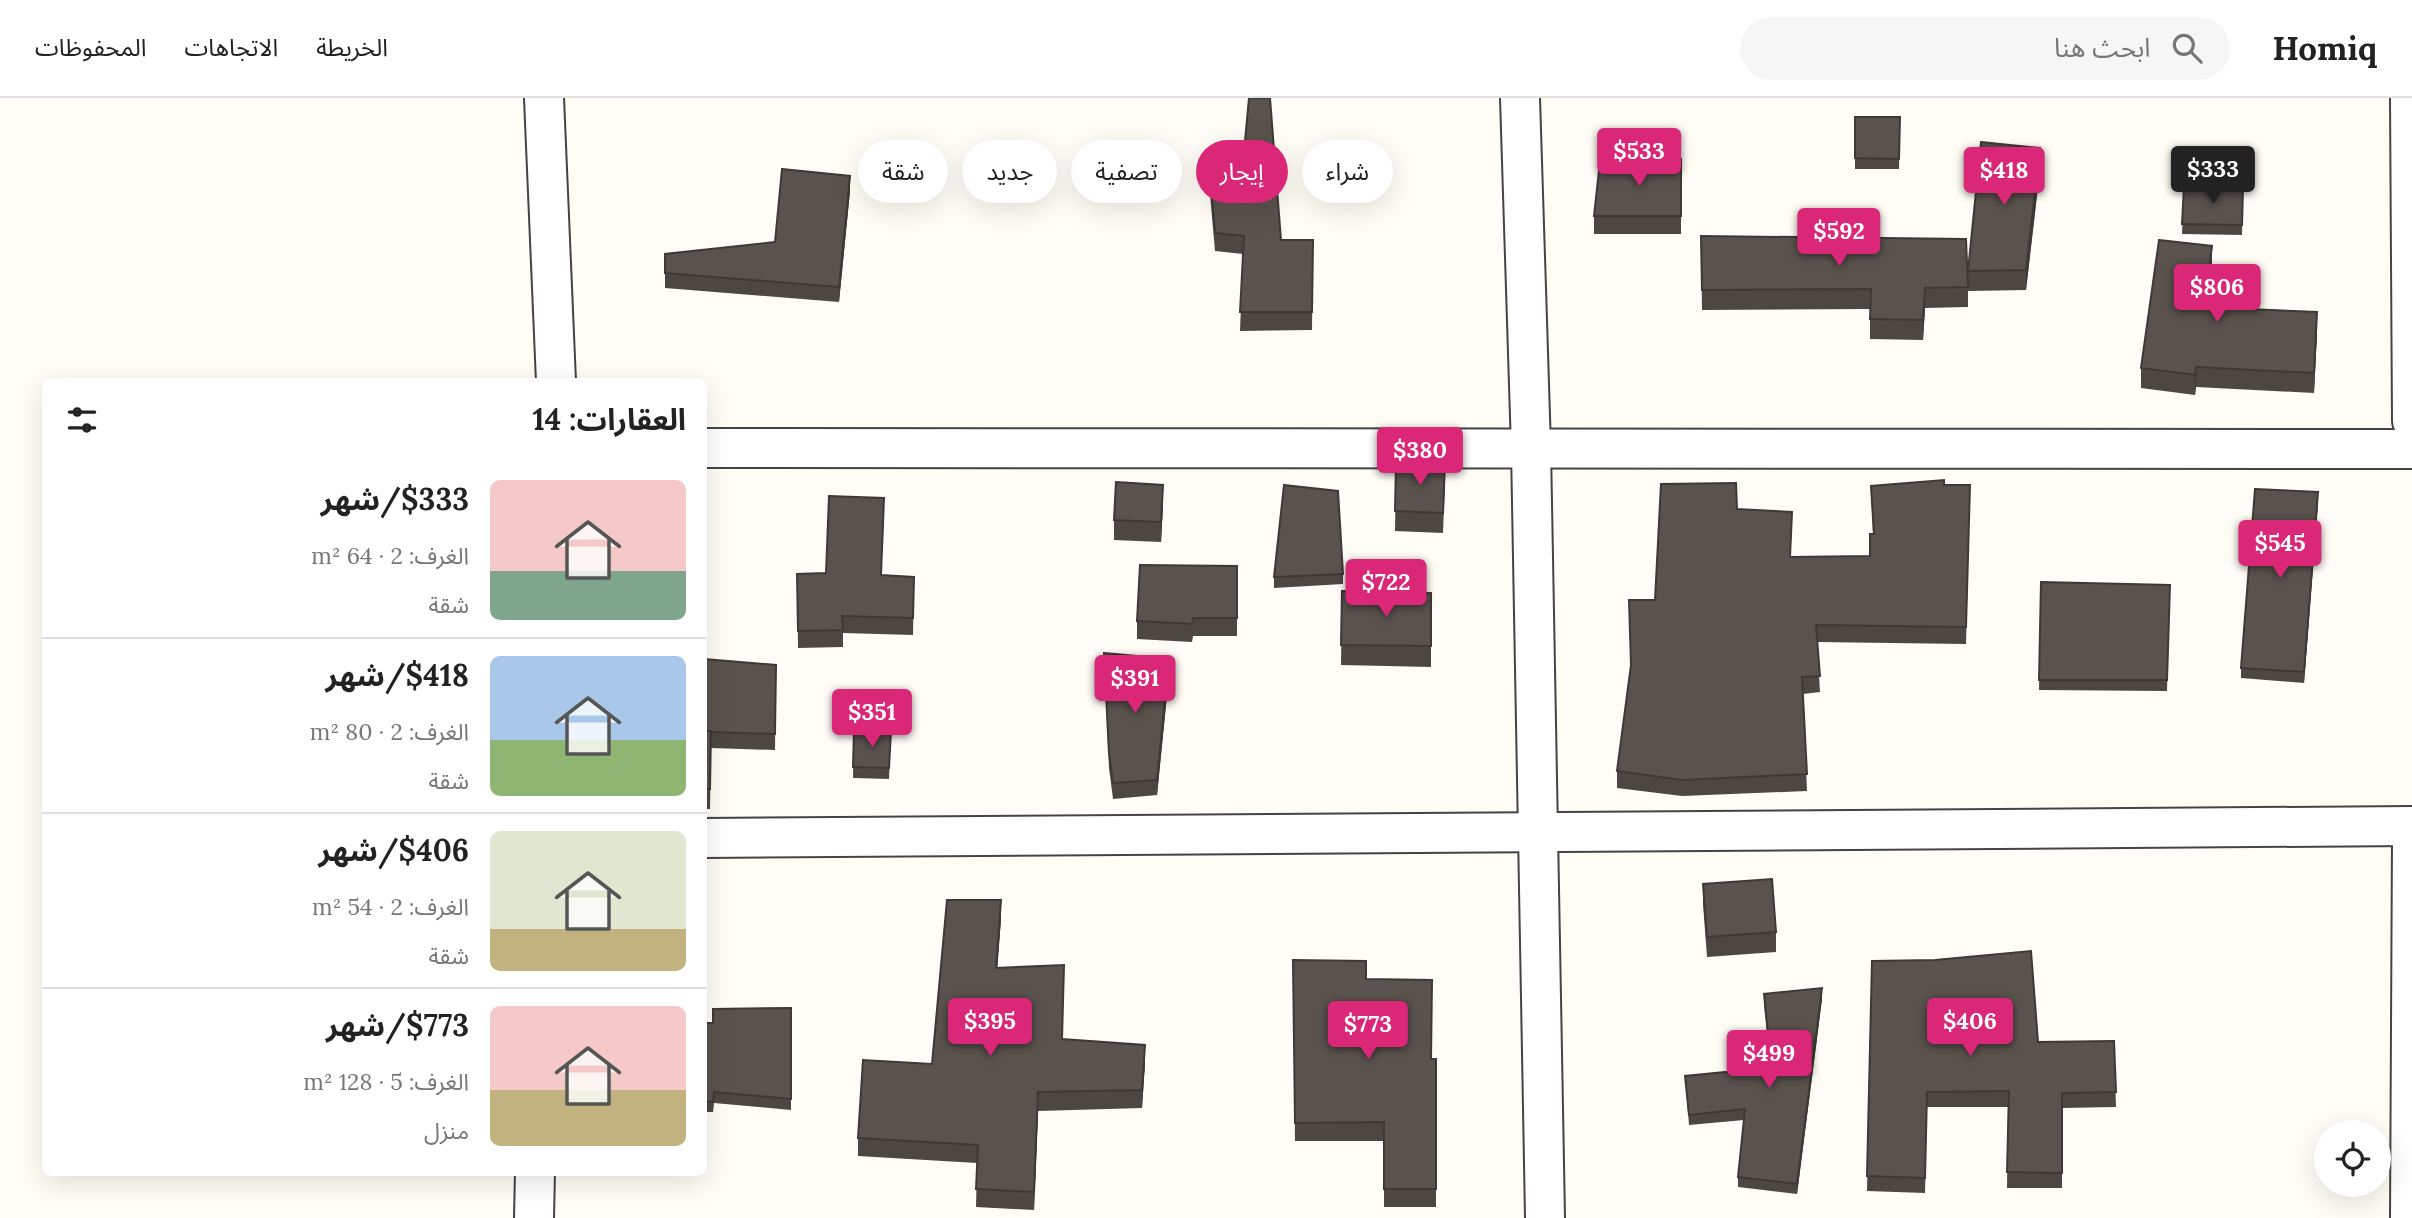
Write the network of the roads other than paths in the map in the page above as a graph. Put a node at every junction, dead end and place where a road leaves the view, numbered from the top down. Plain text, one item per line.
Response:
1 (544, 98) edge
2 (1520, 98) edge
3 (2410, 98) edge
4 (556, 378) edge
5 (2412, 421) edge
6 (707, 448) edge
7 (1531, 448) junction
8 (2412, 449) edge
9 (2412, 826) edge
10 (1540, 831) junction
11 (707, 838) edge
12 (2412, 838) edge
13 (535, 1176) edge
14 (534, 1218) edge
15 (1545, 1218) edge
16 (2410, 1218) edge

1 - 4 street
2 - 7 street
3 - 5 street
6 - 7 street
7 - 8 street
7 - 10 street
9 - 10 street
10 - 11 street
10 - 15 street
12 - 16 street
13 - 14 street

